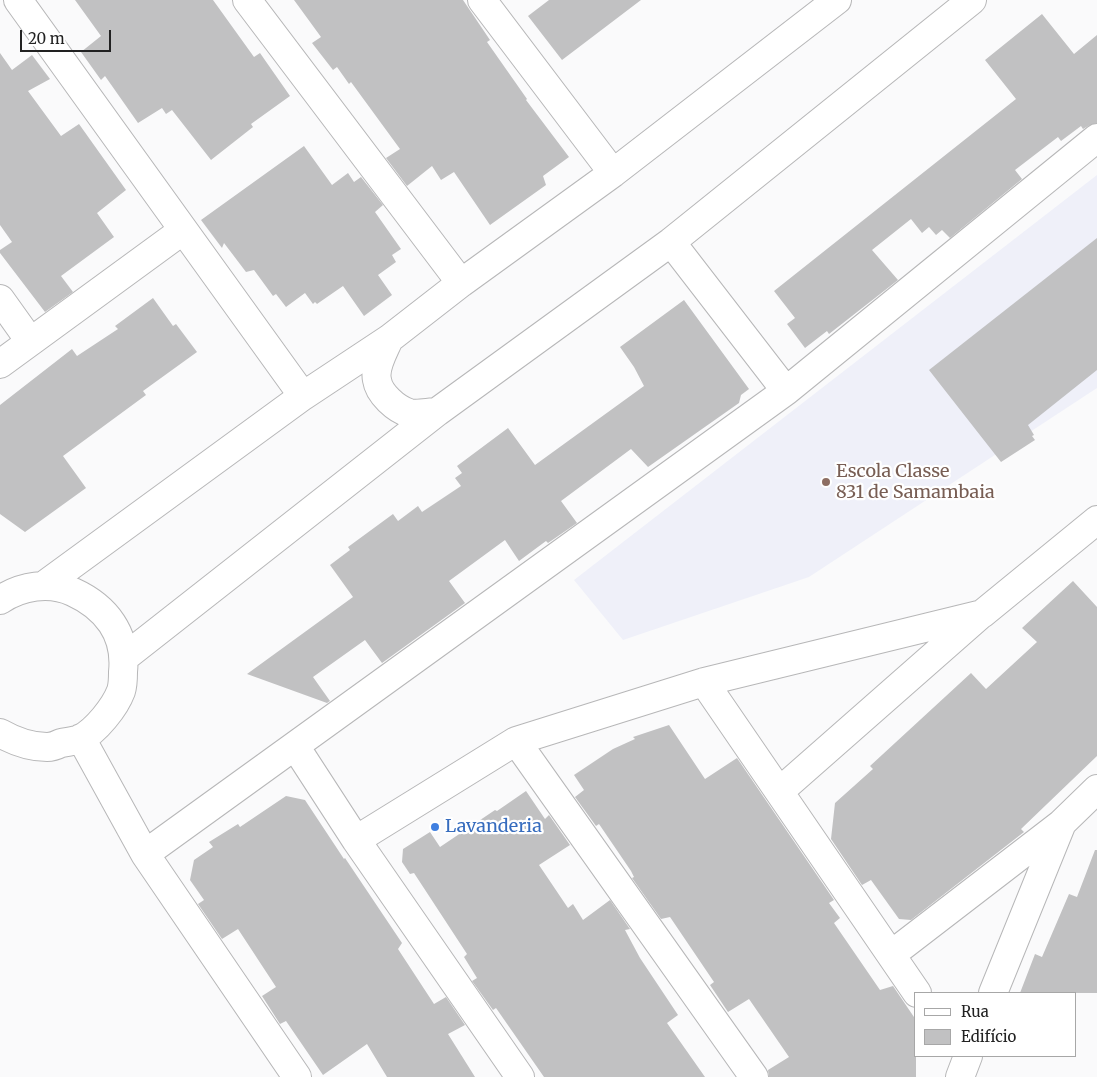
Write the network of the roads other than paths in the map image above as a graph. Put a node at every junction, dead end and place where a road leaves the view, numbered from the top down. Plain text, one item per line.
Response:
1 (18, 0) edge
2 (247, 0) edge
3 (837, 0) edge
4 (972, 0) edge
5 (486, 1) edge
6 (1097, 138) edge
7 (613, 173) junction
8 (182, 230) junction
9 (672, 242) junction
10 (461, 283) junction
11 (0, 298) edge
12 (389, 339) junction
13 (30, 341) junction
14 (0, 364) edge
15 (786, 391) junction
16 (303, 396) junction
17 (437, 412) junction
18 (1097, 520) edge
19 (43, 586) junction
20 (3, 595) edge
21 (982, 614) junction
22 (125, 657) junction
23 (704, 682) junction
24 (81, 738) junction
25 (5, 741) edge
26 (516, 741) junction
27 (295, 746) junction
28 (1097, 789) edge
29 (780, 791) junction
30 (1062, 823) junction
31 (356, 840) junction
32 (145, 854) junction
33 (892, 954) junction
34 (916, 992) edge
35 (993, 992) edge
36 (297, 1077) edge
37 (520, 1077) edge
38 (754, 1077) edge

1 - 8 street
2 - 10 street
3 - 7 street
4 - 9 street
5 - 7 street
6 - 15 street
7 - 10 street
8 - 13 street
8 - 16 street
9 - 15 street
9 - 17 street
10 - 12 street
11 - 13 street
12 - 16 street
12 - 17 street
13 - 14 street
15 - 27 street
16 - 19 street
17 - 22 street
18 - 21 street
19 - 20 street
19 - 22 street
21 - 23 street
21 - 29 street
22 - 24 street
23 - 26 street
23 - 29 street
24 - 25 street
24 - 32 street
26 - 31 street
26 - 38 street
27 - 31 street
27 - 32 street
28 - 30 street
29 - 33 street
30 - 33 street
30 - 35 street
31 - 37 street
32 - 36 street
33 - 34 street

